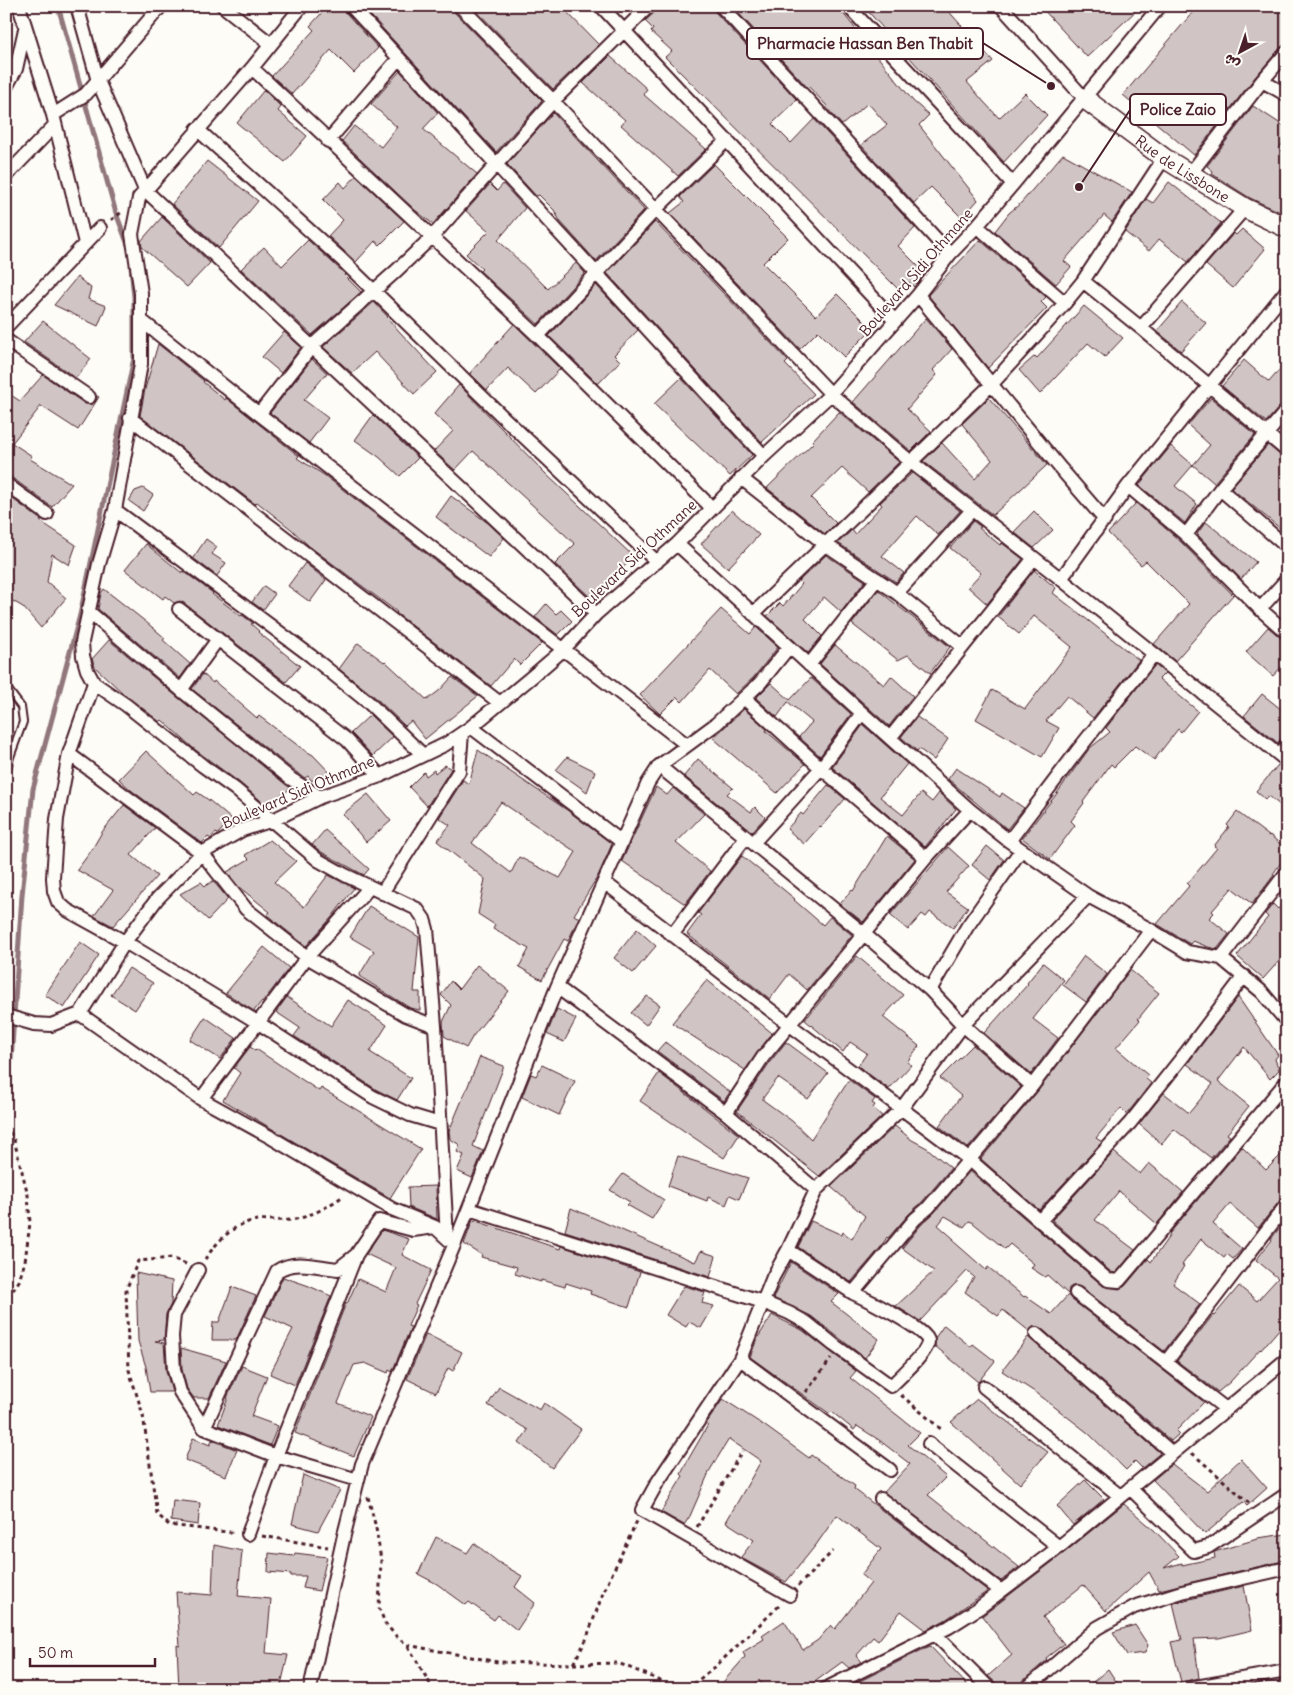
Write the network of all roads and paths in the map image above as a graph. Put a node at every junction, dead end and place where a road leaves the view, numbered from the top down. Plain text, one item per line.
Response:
1 (19, 6) edge
2 (77, 6) edge
3 (161, 6) edge
4 (222, 6) edge
5 (302, 6) edge
6 (352, 6) edge
7 (460, 6) edge
8 (601, 6) edge
9 (649, 6) edge
10 (721, 6) edge
11 (848, 6) edge
12 (1001, 6) edge
13 (1160, 6) edge
14 (25, 29) junction
15 (623, 30) junction
16 (271, 44) junction
17 (1287, 52) edge
18 (399, 58) junction
19 (11, 66) edge
20 (252, 68) junction
21 (98, 81) junction
22 (1262, 81) junction
23 (6, 87) edge
24 (1287, 96) edge
25 (1084, 99) junction
26 (553, 101) junction
27 (54, 120) junction
28 (197, 129) junction
29 (727, 140) junction
30 (328, 141) junction
31 (1164, 158) junction
32 (497, 164) junction
33 (1190, 174) junction
34 (6, 176) edge
35 (1013, 184) junction
36 (145, 190) junction
37 (127, 208) dead end
38 (1245, 208) junction
39 (656, 209) junction
40 (977, 226) junction
41 (100, 228) joint
42 (1287, 228) edge
43 (432, 237) junction
44 (85, 243) junction
45 (950, 254) junction
46 (596, 273) junction
47 (1083, 281) junction
48 (1287, 290) edge
49 (373, 291) junction
50 (918, 295) junction
51 (1066, 303) junction
52 (142, 321) junction
53 (895, 321) junction
54 (6, 327) edge
55 (1141, 328) junction
56 (538, 336) junction
57 (6, 340) edge
58 (312, 346) junction
59 (992, 384) junction
60 (1209, 385) junction
61 (831, 394) junction
62 (89, 397) dead end
63 (1287, 410) edge
64 (259, 414) junction
65 (130, 418) junction
66 (1266, 434) junction
67 (1287, 451) edge
68 (764, 456) junction
69 (911, 462) junction
70 (741, 478) junction
71 (6, 484) edge
72 (1128, 486) junction
73 (1220, 489) junction
74 (712, 508) junction
75 (115, 510) junction
76 (972, 510) junction
77 (47, 514) dead end
78 (1105, 520) junction
79 (1186, 535) junction
80 (677, 544) junction
81 (825, 544) junction
82 (1287, 547) edge
83 (1034, 558) junction
84 (657, 562) junction
85 (877, 579) junction
86 (1061, 579) junction
87 (1287, 579) edge
88 (897, 593) junction
89 (179, 609) dead end
90 (1260, 609) junction
91 (88, 610) junction
92 (596, 614) junction
93 (753, 614) junction
94 (1287, 633) edge
95 (218, 639) junction
96 (962, 646) junction
97 (789, 647) junction
98 (563, 650) junction
99 (1154, 654) junction
100 (809, 665) junction
101 (94, 683) junction
102 (6, 687) edge
103 (181, 690) junction
104 (744, 698) junction
105 (500, 703) junction
106 (862, 714) junction
107 (467, 730) junction
108 (890, 738) junction
109 (1287, 743) edge
110 (687, 745) junction
111 (69, 754) junction
112 (423, 755) junction
113 (1283, 758) edge
114 (659, 766) junction
115 (821, 768) junction
116 (6, 774) edge
117 (380, 776) junction
118 (320, 797) junction
119 (970, 810) junction
120 (273, 820) junction
121 (750, 840) junction
122 (1008, 841) junction
123 (622, 842) junction
124 (1021, 850) junction
125 (202, 853) junction
126 (926, 858) junction
127 (1287, 872) edge
128 (604, 882) junction
129 (370, 887) junction
130 (382, 893) junction
131 (1088, 896) junction
132 (1151, 930) junction
133 (863, 933) junction
134 (672, 935) junction
135 (124, 942) junction
136 (306, 957) junction
137 (1221, 958) junction
138 (1244, 976) junction
139 (557, 987) junction
140 (930, 990) junction
141 (80, 1014) junction
142 (6, 1016) edge
143 (257, 1022) junction
144 (1287, 1022) edge
145 (790, 1025) junction
146 (435, 1026) junction
147 (963, 1026) junction
148 (1287, 1081) edge
149 (1032, 1086) junction
150 (201, 1100) junction
151 (902, 1108) junction
152 (726, 1113) junction
153 (440, 1124) junction
154 (6, 1125) edge
155 (970, 1160) junction
156 (350, 1183) junction
157 (816, 1190) junction
158 (1287, 1204) edge
159 (469, 1209) junction
160 (1040, 1221) junction
161 (435, 1226) junction
162 (451, 1241) junction
163 (788, 1250) junction
164 (356, 1255) junction
165 (198, 1270) junction
166 (854, 1293) junction
167 (1076, 1293) dead end
168 (6, 1301) edge
169 (763, 1302) junction
170 (1036, 1334) dead end
171 (839, 1349) junction
172 (740, 1359) junction
173 (1287, 1359) edge
174 (1166, 1362) junction
175 (891, 1386) junction
176 (984, 1387) dead end
177 (798, 1402) junction
178 (1226, 1409) junction
179 (204, 1428) junction
180 (942, 1430) dead end
181 (929, 1444) dead end
182 (1183, 1444) junction
183 (742, 1451) dead end
184 (1172, 1453) junction
185 (276, 1456) junction
186 (890, 1470) dead end
187 (358, 1480) junction
188 (1125, 1492) junction
189 (1287, 1494) edge
190 (881, 1499) dead end
191 (642, 1510) junction
192 (1259, 1512) junction
193 (248, 1534) junction
194 (691, 1538) junction
195 (1059, 1546) junction
196 (341, 1549) junction
197 (833, 1551) dead end
198 (1287, 1568) edge
199 (1001, 1591) junction
200 (790, 1595) junction
201 (935, 1634) junction
202 (407, 1645) junction
203 (573, 1664) junction
204 (1287, 1671) edge
205 (310, 1689) edge
206 (433, 1689) edge
207 (673, 1689) edge
208 (687, 1689) edge
209 (825, 1689) edge
210 (990, 1689) edge
211 (1026, 1689) edge
212 (1184, 1689) edge

1 - 14 street
2 - 21 street
3 - 21 street
4 - 16 street
5 - 16 street
6 - 18 street
7 - 26 street
8 - 15 street
9 - 15 street
10 - 45 street
11 - 35 street
12 - 25 street
13 - 25 street, Boulevard Sidi Othmane
14 - 19 street
14 - 27 street
15 - 26 street
15 - 29 street
16 - 20 street
17 - 22 street
18 - 30 street
18 - 32 street
19 - 23 street
20 - 28 street
20 - 30 street
21 - 27 street
21 - 36 street
22 - 24 street
22 - 33 street
25 - 31 street, Rue de Lissbone
25 - 35 street, Boulevard Sidi Othmane
26 - 32 street
26 - 39 street
27 - 34 street
27 - 44 street
28 - 36 street
28 - 49 street
29 - 39 street
29 - 53 street
30 - 43 street
31 - 33 street, Rue de Lissbone
31 - 47 street
32 - 43 street
32 - 46 street
33 - 38 street, Rue de Lissbone
35 - 40 street, Boulevard Sidi Othmane
36 - 52 street
36 - 58 street
37 - 41 path
38 - 42 street, Rue de Lissbone
38 - 55 street
39 - 46 street
39 - 61 street
40 - 45 street, Boulevard Sidi Othmane
40 - 51 street
41 - 44 street
43 - 49 street
43 - 56 street
44 - 54 street
45 - 50 street, Boulevard Sidi Othmane
46 - 56 street
46 - 68 street
47 - 51 street
47 - 55 street
48 - 60 street
49 - 58 street
49 - 84 street
50 - 53 street, Boulevard Sidi Othmane
50 - 59 street
51 - 59 street
52 - 64 street
52 - 65 street
53 - 61 street, Boulevard Sidi Othmane
55 - 60 street
56 - 74 street
57 - 62 street
58 - 64 street
58 - 92 street
59 - 69 street
59 - 78 street
60 - 66 street
60 - 72 street
61 - 68 street, Boulevard Sidi Othmane
61 - 69 street
63 - 66 street
64 - 98 street
65 - 75 street
65 - 105 street
66 - 67 street
66 - 73 street
68 - 70 street, Boulevard Sidi Othmane
69 - 76 street
69 - 81 street
70 - 74 street, Boulevard Sidi Othmane
70 - 81 street
71 - 77 street
72 - 78 street
72 - 79 street
73 - 79 street
73 - 82 street
74 - 80 street, Boulevard Sidi Othmane
75 - 91 street
75 - 112 street
76 - 83 street
76 - 88 street
78 - 86 street
79 - 90 street
80 - 84 street, Boulevard Sidi Othmane
80 - 93 street
81 - 85 street
81 - 93 street
83 - 86 street
83 - 96 street
84 - 92 street, Boulevard Sidi Othmane
85 - 88 street
85 - 100 street
86 - 99 street
87 - 90 street
88 - 96 street
89 - 95 street
90 - 94 street
91 - 101 street
91 - 103 street
92 - 98 street, Boulevard Sidi Othmane
93 - 97 street
95 - 103 street
95 - 117 street
96 - 108 street
97 - 100 street
97 - 104 street
98 - 105 street, Boulevard Sidi Othmane
98 - 110 street
99 - 113 street
99 - 122 street
100 - 106 street
101 - 111 street
101 - 120 street
102 - 116 lane
103 - 118 street
104 - 110 street
104 - 115 street
105 - 107 street, Boulevard Sidi Othmane
106 - 108 street
106 - 115 street
107 - 112 street, Boulevard Sidi Othmane
107 - 123 street
107 - 130 street
108 - 119 street
109 - 113 street
110 - 114 street
111 - 125 street
111 - 135 street
112 - 117 street, Boulevard Sidi Othmane
114 - 121 street
114 - 123 street
115 - 121 street
115 - 126 street
117 - 118 street, Boulevard Sidi Othmane
118 - 120 street, Boulevard Sidi Othmane
119 - 122 street
119 - 126 street
120 - 125 street, Boulevard Sidi Othmane
120 - 129 street
121 - 133 street
121 - 134 street
122 - 124 street
123 - 128 street
124 - 131 street
124 - 140 street
125 - 135 street, Boulevard Sidi Othmane
125 - 136 street
126 - 133 street
127 - 137 street
128 - 134 street
128 - 139 street
129 - 130 street
129 - 136 street
130 - 146 street
131 - 132 street
131 - 147 street
132 - 137 street
132 - 149 street
133 - 140 street
133 - 145 street
134 - 145 street
135 - 141 street, Boulevard Sidi Othmane
135 - 143 street
136 - 143 street
136 - 146 street
137 - 138 street
138 - 144 street
138 - 160 street
139 - 152 street
139 - 159 street
140 - 147 street
141 - 142 street
141 - 150 street
143 - 150 street
143 - 153 street
145 - 151 street
145 - 152 street
146 - 153 street
147 - 149 street
147 - 151 street
148 - 160 street
149 - 155 street
150 - 156 street
151 - 155 street
151 - 157 street
152 - 157 street
153 - 162 street
154 - 168 path
155 - 160 street
155 - 166 street
156 - 161 street
156 - 165 path
157 - 163 street
158 - 174 street
159 - 162 street
159 - 169 street
161 - 162 street
161 - 164 street
162 - 187 street
163 - 166 street
163 - 169 street
164 - 179 street
164 - 185 street
165 - 179 street
165 - 193 path
166 - 175 street
167 - 174 street
169 - 171 street
169 - 172 street
170 - 184 street
171 - 175 street
171 - 177 path
172 - 177 street
172 - 191 street
173 - 178 street
174 - 178 street
175 - 180 path
176 - 188 street
177 - 186 street
178 - 182 street
179 - 185 street
181 - 195 street
182 - 184 street
182 - 192 path
183 - 194 path
184 - 188 street
185 - 187 street
185 - 193 street
187 - 196 street
187 - 202 path
188 - 192 street
188 - 195 street
189 - 192 street
190 - 199 street
191 - 194 street
191 - 203 path
193 - 196 path
194 - 200 street
195 - 199 street
196 - 205 street
197 - 200 path
198 - 211 street
199 - 201 street
200 - 208 path
201 - 209 street
201 - 210 street
202 - 203 path
202 - 206 path
203 - 207 path
204 - 212 street

